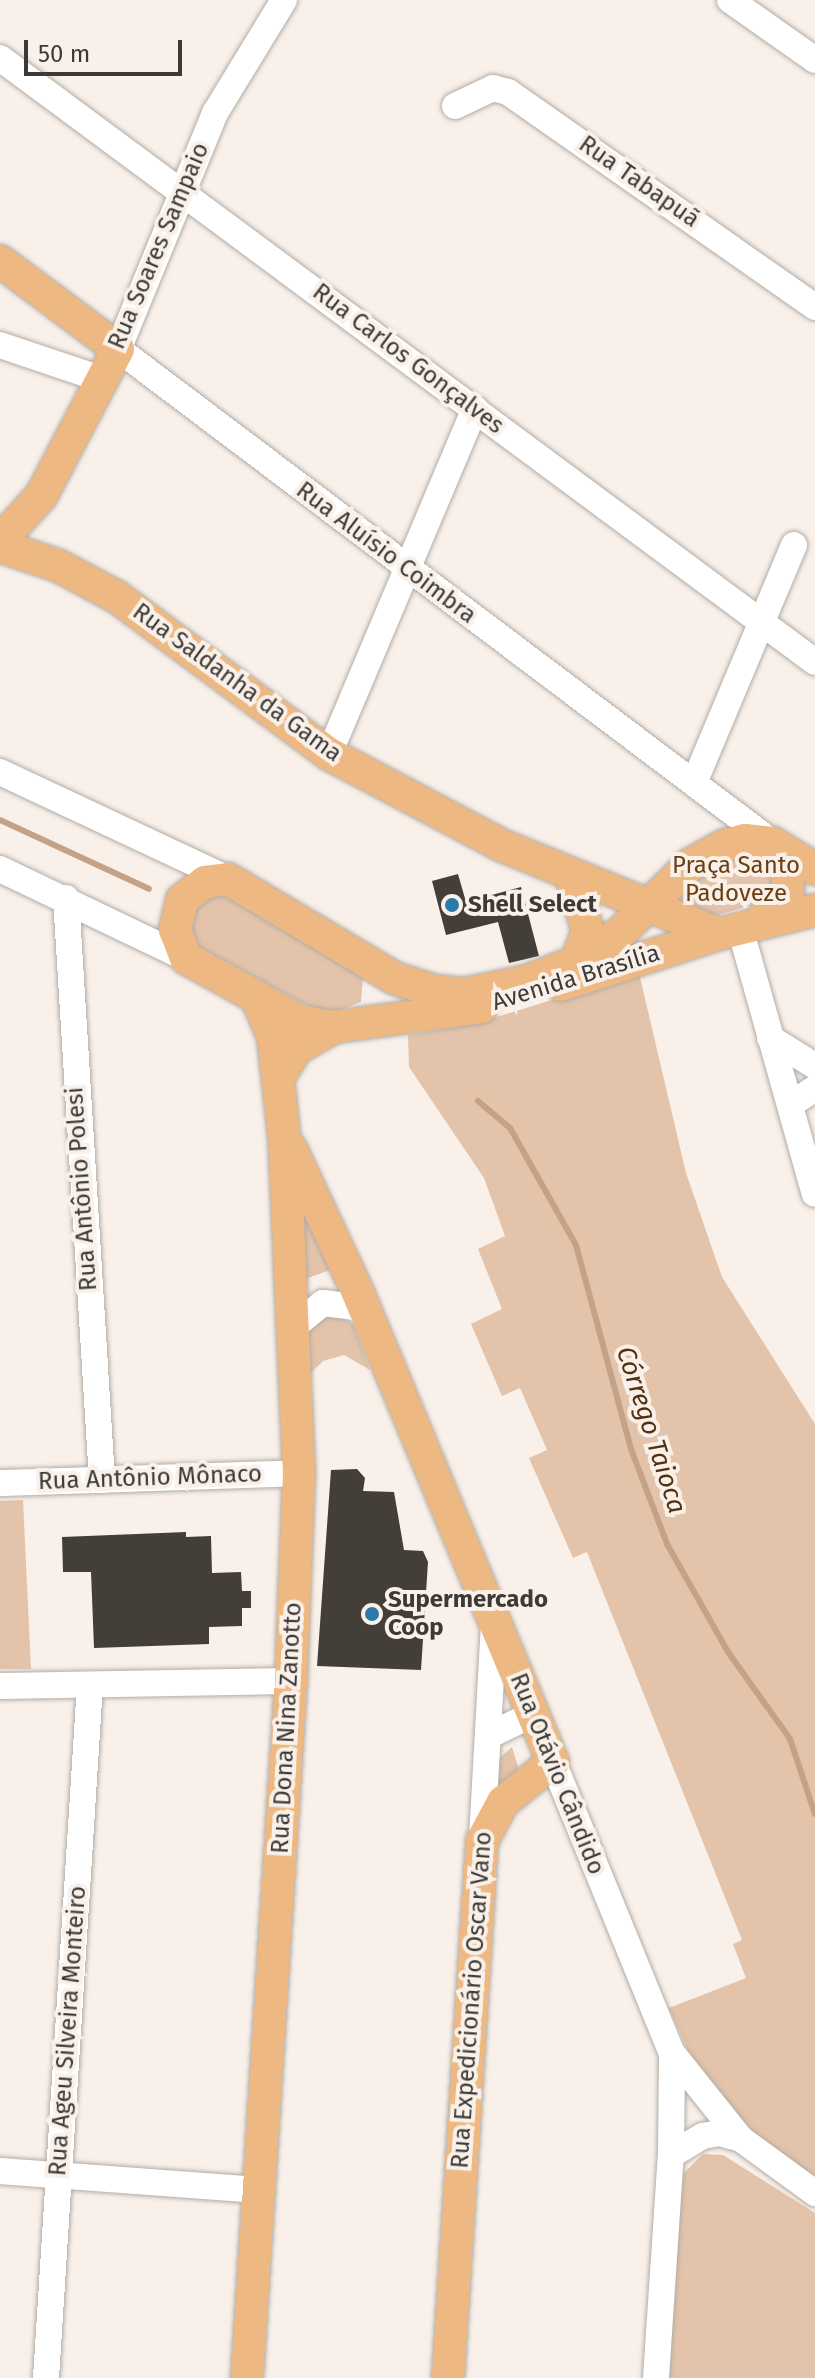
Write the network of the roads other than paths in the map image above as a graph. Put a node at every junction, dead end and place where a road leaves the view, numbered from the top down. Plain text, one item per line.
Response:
1 (284, 0) edge
2 (730, 0) edge
3 (0, 58) edge
4 (815, 60) edge
5 (455, 106) dead end
6 (182, 190) junction
7 (0, 261) edge
8 (815, 307) edge
9 (0, 345) edge
10 (118, 349) junction
11 (101, 379) junction
12 (475, 409) junction
13 (41, 496) junction
14 (0, 544) edge
15 (794, 545) dead end
16 (59, 566) junction
17 (407, 570) junction
18 (761, 622) junction
19 (815, 662) edge
20 (329, 754) junction
21 (0, 772) edge
22 (694, 783) junction
23 (792, 856) edge
24 (0, 869) edge
25 (571, 876) junction
26 (228, 879) junction
27 (66, 898) junction
28 (646, 907) junction
29 (815, 910) edge
30 (738, 929) junction
31 (186, 958) junction
32 (576, 962) junction
33 (363, 963) junction
34 (256, 996) junction
35 (341, 1026) junction
36 (770, 1038) junction
37 (815, 1066) edge
38 (278, 1078) junction
39 (815, 1088) edge
40 (790, 1105) junction
41 (284, 1134) junction
42 (815, 1194) edge
43 (368, 1319) junction
44 (292, 1328) junction
45 (299, 1473) junction
46 (102, 1480) junction
47 (0, 1483) edge
48 (495, 1621) junction
49 (291, 1681) junction
50 (90, 1685) junction
51 (0, 1686) edge
52 (533, 1714) junction
53 (488, 1736) junction
54 (553, 1762) junction
55 (482, 1841) junction
56 (672, 2053) junction
57 (741, 2139) junction
58 (671, 2155) junction
59 (0, 2171) edge
60 (59, 2175) junction
61 (259, 2190) junction
62 (815, 2193) edge
63 (46, 2378) edge
64 (247, 2378) edge
65 (448, 2378) edge
66 (656, 2378) edge

1 - 6 street, Rua Soares Sampaio
2 - 4 street
3 - 6 street, Rua Carlos Gonçalves
5 - 8 street, Rua Tabapuã
6 - 10 street, Rua Soares Sampaio
6 - 12 street, Rua Carlos Gonçalves
7 - 10 main road, Rua Aluísio Coimbra
9 - 11 street
10 - 11 main road, Rua Soares Sampaio
10 - 17 street, Rua Aluísio Coimbra
11 - 13 main road, Rua Soares Sampaio
12 - 17 street
12 - 18 street, Rua Carlos Gonçalves
13 - 14 main road, Rua Soares Sampaio
13 - 16 main road
14 - 16 main road, Rua Saldanha da Gama
15 - 18 street
16 - 20 main road, Rua Saldanha da Gama
17 - 20 street
17 - 22 street, Rua Aluísio Coimbra
18 - 19 street, Rua Carlos Gonçalves
18 - 22 street
20 - 25 main road, Rua Saldanha da Gama
21 - 26 street
22 - 23 street, Rua Aluísio Coimbra
23 - 28 main road, Avenida Brasília
23 - 30 main road
24 - 27 street
25 - 28 main road, Rua Saldanha da Gama
25 - 32 main road
26 - 31 main road
26 - 33 main road, Avenida Brasília
27 - 31 street
27 - 46 street, Rua Antônio Polesi
28 - 30 main road, Rua Saldanha da Gama
28 - 32 main road, Avenida Brasília
29 - 30 main road, Avenida Brasília
30 - 35 main road, Avenida Brasília
30 - 36 street
31 - 34 main road
32 - 33 main road, Avenida Brasília
33 - 35 main road
34 - 35 main road
34 - 38 main road, Rua Dona Nina Zanotto
35 - 38 main road
36 - 37 street
36 - 40 street
38 - 41 main road, Rua Dona Nina Zanotto
39 - 40 street
40 - 42 street
41 - 43 main road, Rua Otávio Cândido
41 - 44 main road, Rua Dona Nina Zanotto
43 - 44 street
43 - 48 main road, Rua Otávio Cândido
44 - 45 main road, Rua Dona Nina Zanotto
45 - 46 street, Rua Antônio Mônaco
45 - 49 main road, Rua Dona Nina Zanotto
46 - 47 street, Rua Antônio Mônaco
48 - 52 main road, Rua Otávio Cândido
48 - 53 street, Rua Expedicionário Oscar Vano
49 - 50 street
49 - 61 main road, Rua Dona Nina Zanotto
50 - 51 street
50 - 60 street, Rua Ageu Silveira Monteiro
52 - 53 street
52 - 54 main road, Rua Otávio Cândido
53 - 55 street, Rua Expedicionário Oscar Vano
54 - 55 main road
54 - 56 street, Rua Otávio Cândido
55 - 65 main road, Rua Expedicionário Oscar Vano
56 - 57 street, Rua Otávio Cândido
56 - 58 street
57 - 58 street
57 - 62 street, Rua Otávio Cândido
58 - 66 street
59 - 60 street
60 - 61 street
60 - 63 street, Rua Ageu Silveira Monteiro
61 - 64 main road, Rua Dona Nina Zanotto

